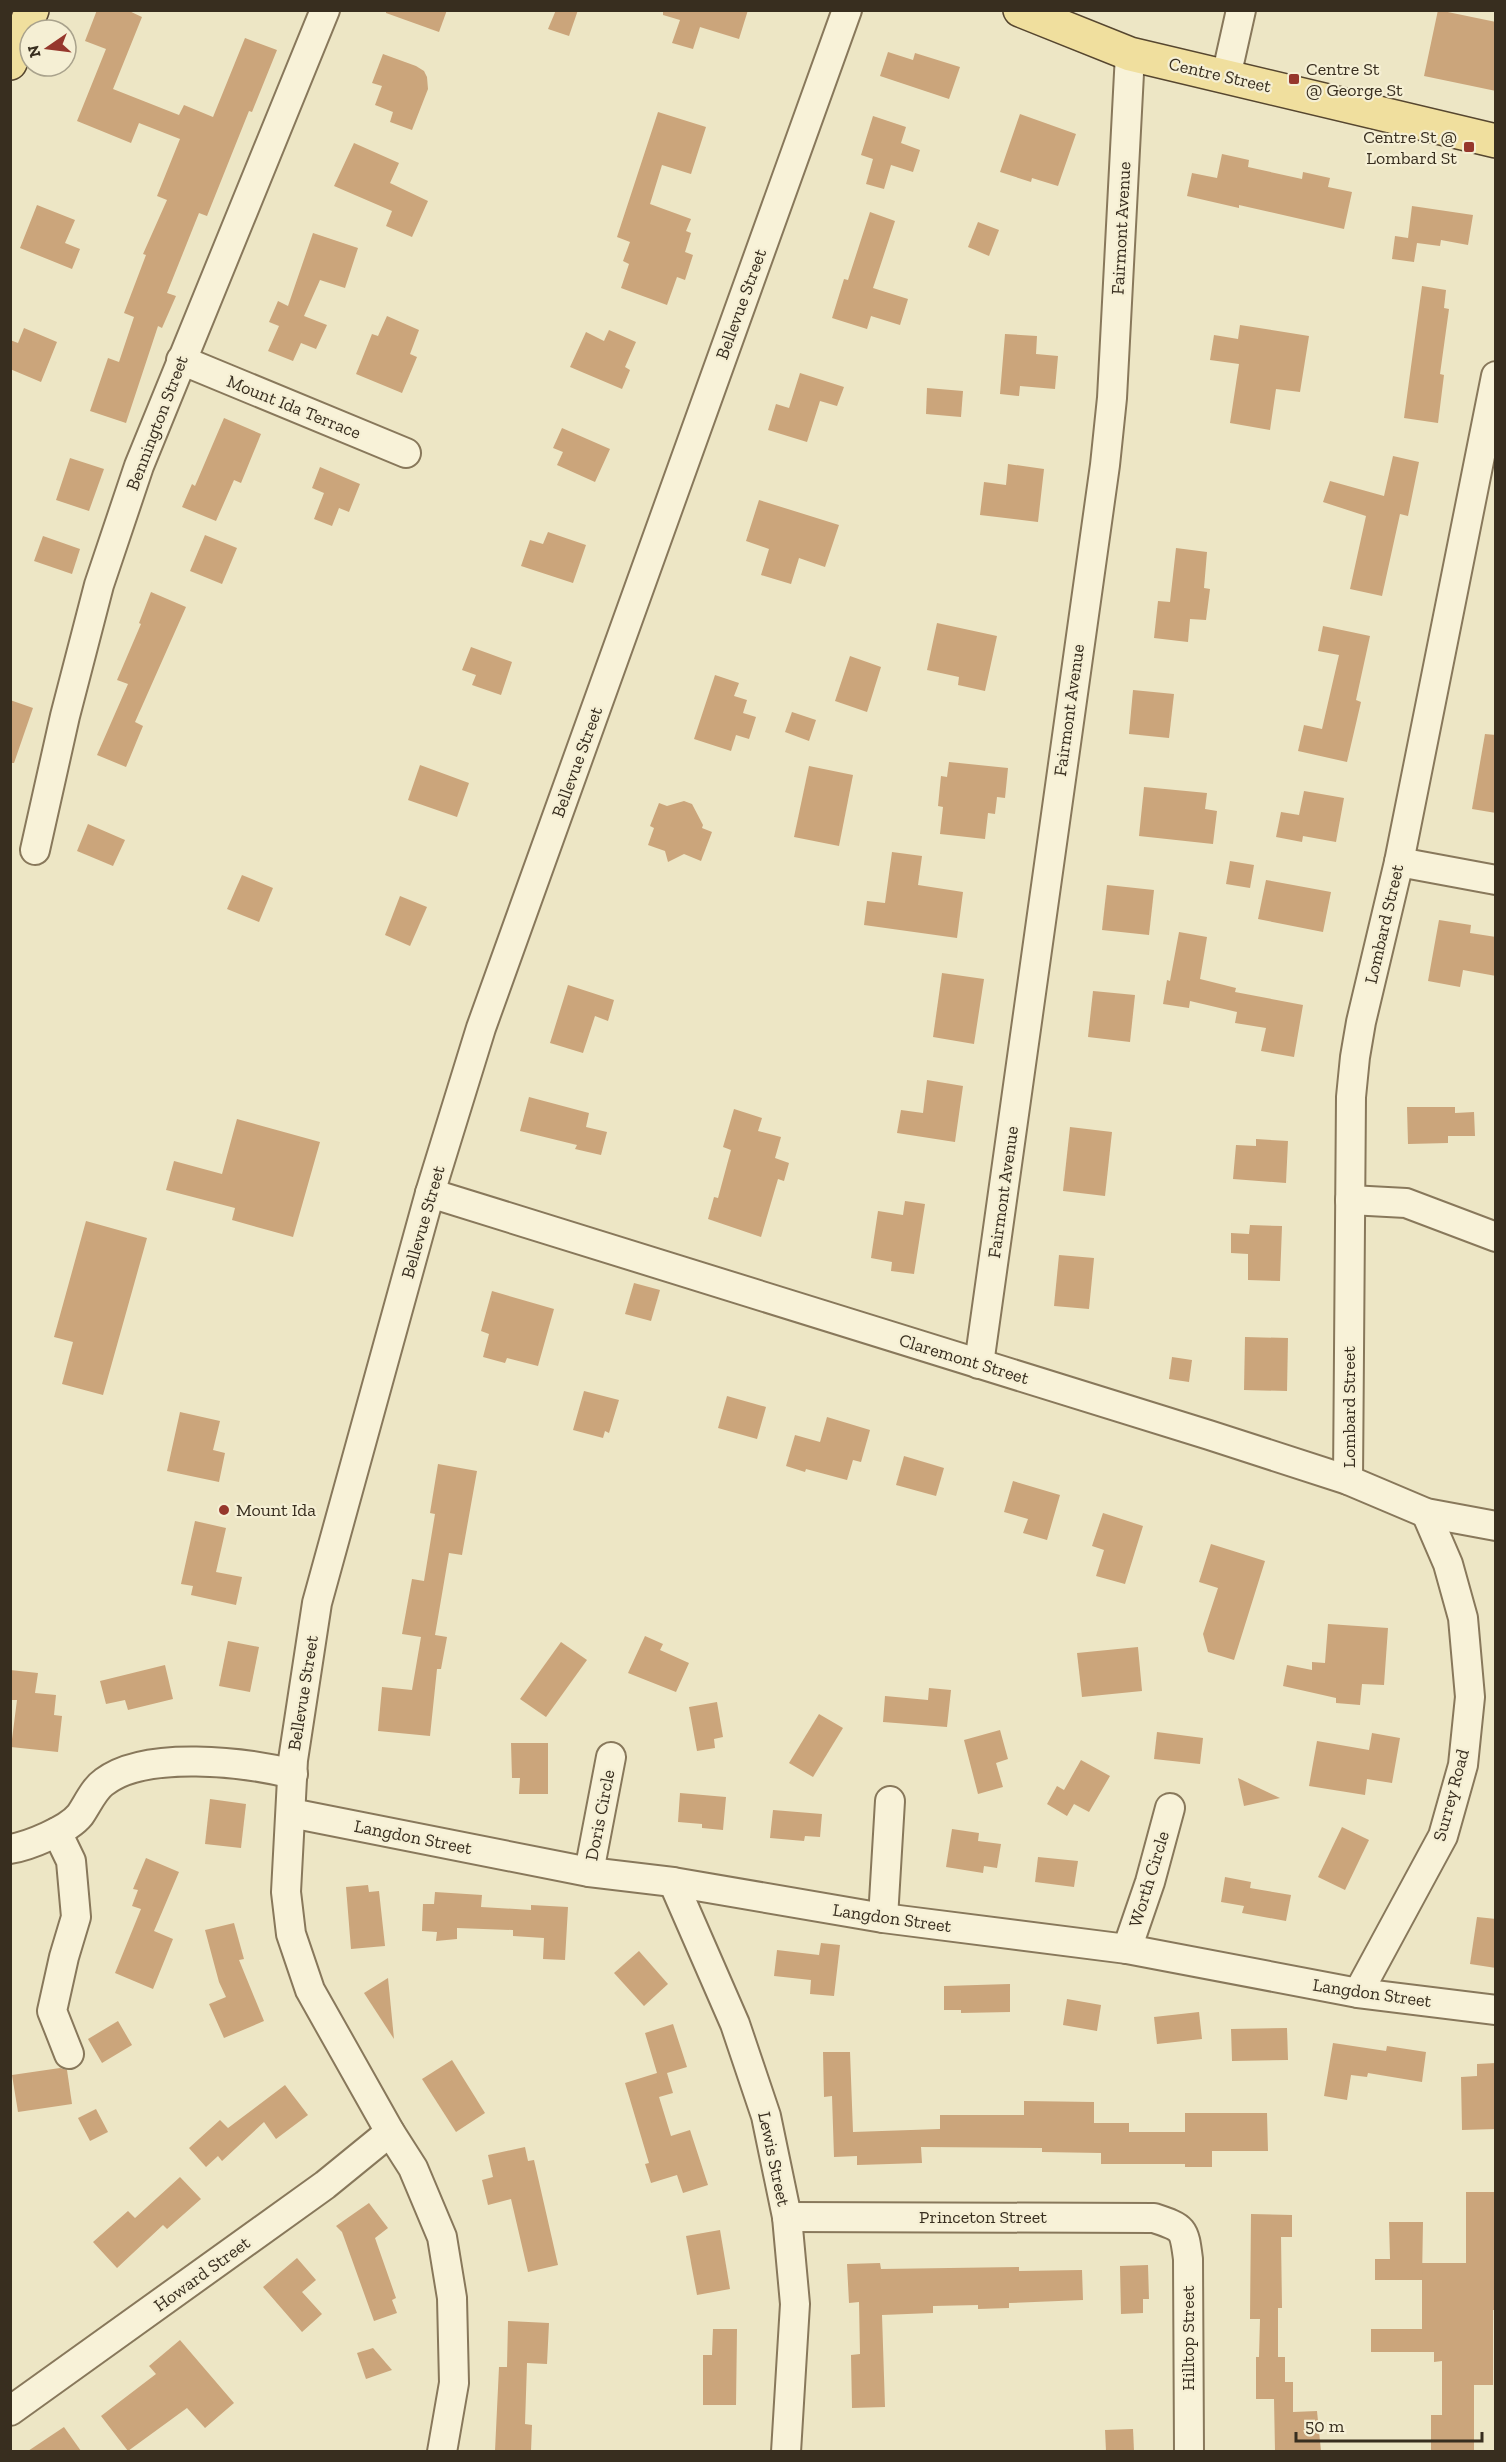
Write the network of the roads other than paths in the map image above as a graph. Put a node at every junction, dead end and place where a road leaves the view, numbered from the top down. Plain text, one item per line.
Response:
1 (32, 10) edge
2 (325, 10) edge
3 (847, 10) edge
4 (1020, 10) edge
5 (1241, 10) edge
6 (1130, 54) junction
7 (10, 63) edge
8 (1226, 76) junction
9 (1496, 141) edge
10 (182, 360) junction
11 (1496, 376) edge
12 (406, 453) dead end
13 (35, 850) dead end
14 (1399, 861) junction
15 (1496, 880) edge
16 (430, 1193) junction
17 (1350, 1200) junction
18 (1496, 1237) edge
19 (979, 1364) junction
20 (1348, 1480) junction
21 (1426, 1513) junction
22 (1496, 1526) edge
23 (611, 1757) dead end
24 (293, 1774) junction
25 (890, 1801) dead end
26 (1170, 1808) dead end
27 (291, 1813) junction
28 (57, 1832) junction
29 (10, 1849) edge
30 (590, 1872) junction
31 (673, 1882) junction
32 (883, 1918) junction
33 (1127, 1949) junction
34 (1358, 1993) junction
35 (1496, 2010) edge
36 (69, 2055) dead end
37 (390, 2132) junction
38 (787, 2217) junction
39 (1178, 2226) joint
40 (10, 2411) edge
41 (442, 2451) edge
42 (786, 2451) edge
43 (1189, 2451) edge

1 - 7 main road
2 - 10 street, Bennington Street
3 - 16 street, Bellevue Street
4 - 6 main road, Centre Street
5 - 8 street
6 - 8 main road, Centre Street
6 - 19 street, Fairmont Avenue
8 - 9 main road, Centre Street
10 - 12 street, Mount Ida Terrace
10 - 13 street, Bennington Street
11 - 14 street, Lombard Street
14 - 15 street
14 - 17 street, Lombard Street
16 - 19 street, Claremont Street
16 - 24 street, Bellevue Street
17 - 18 street
17 - 20 street, Lombard Street
19 - 20 street, Claremont Street
20 - 21 street, Claremont Street
21 - 22 street, Claremont Street
21 - 34 street, Surrey Road
23 - 30 street, Doris Circle
24 - 27 street, Bellevue Street
24 - 28 street
25 - 32 street
26 - 33 street, Worth Circle
27 - 30 street, Langdon Street
27 - 37 street, Bellevue Street
28 - 29 street
28 - 36 street
30 - 31 street, Langdon Street
31 - 32 street, Langdon Street
31 - 38 street, Lewis Street
32 - 33 street, Langdon Street
33 - 34 street, Langdon Street
34 - 35 street, Langdon Street
37 - 40 street, Howard Street
37 - 41 street, Bellevue Street
38 - 39 street, Princeton Street
38 - 42 street, Lewis Street
39 - 43 street, Hilltop Street

